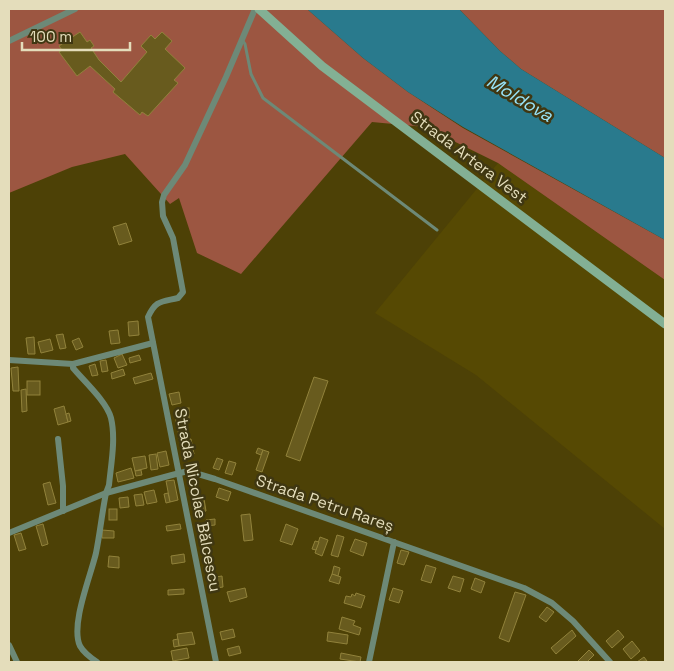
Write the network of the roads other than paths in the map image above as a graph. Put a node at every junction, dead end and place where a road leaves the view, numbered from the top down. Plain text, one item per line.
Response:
1 (75, 9) edge
2 (255, 9) edge
3 (259, 9) edge
4 (9, 41) edge
5 (242, 41) junction
6 (436, 230) dead end
7 (665, 324) edge
8 (153, 343) junction
9 (9, 360) edge
10 (73, 364) junction
11 (58, 439) dead end
12 (179, 473) junction
13 (106, 493) junction
14 (63, 511) junction
15 (9, 533) edge
16 (394, 542) junction
17 (9, 645) edge
18 (17, 662) edge
19 (97, 662) edge
20 (216, 662) edge
21 (369, 662) edge
22 (610, 662) edge

1 - 4 street
2 - 5 street
3 - 7 main road, Strada Artera Vest
5 - 6 lane
5 - 8 street, Strada Nicolae Bălcescu
8 - 10 street
8 - 12 street, Strada Nicolae Bălcescu
9 - 10 street
10 - 13 street
11 - 14 street
12 - 13 street, Strada Petru Rareș
12 - 16 street, Strada Petru Rareș
12 - 20 street, Strada Nicolae Bălcescu
13 - 14 street, Strada Petru Rareș
13 - 19 street
14 - 15 street, Strada Petru Rareș
16 - 21 street
16 - 22 street, Strada Petru Rareș
17 - 18 street

